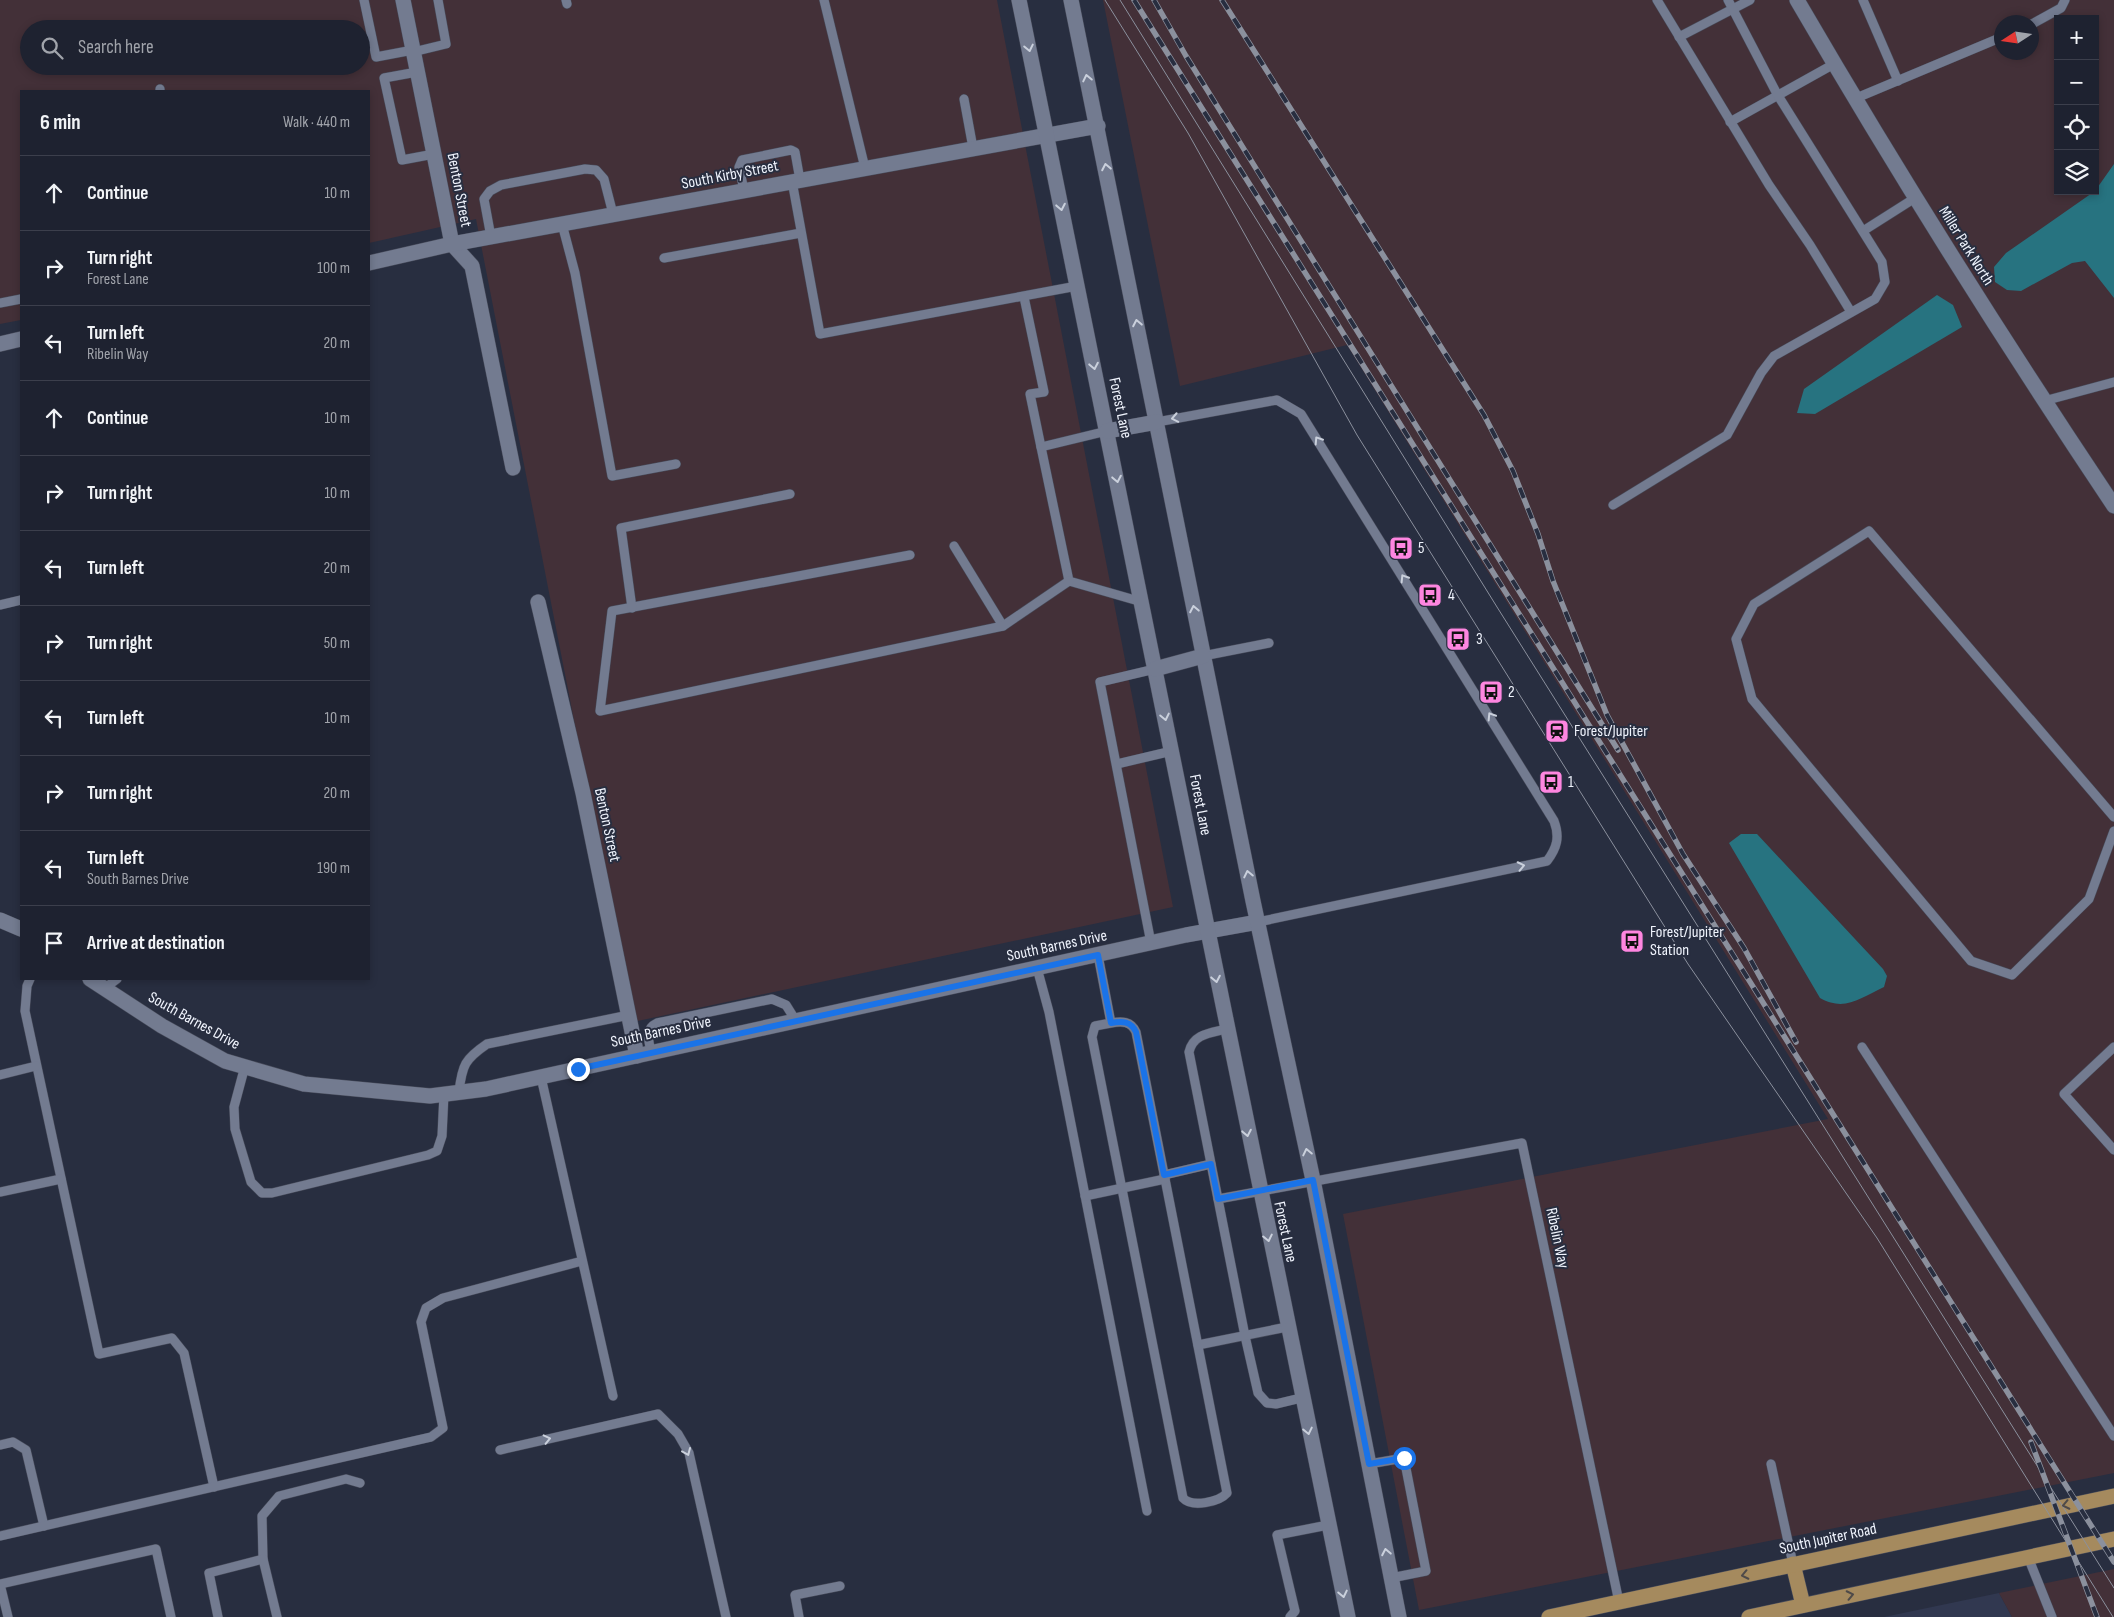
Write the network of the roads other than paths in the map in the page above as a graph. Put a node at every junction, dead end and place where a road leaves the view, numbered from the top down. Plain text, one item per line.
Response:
1 (364, 0) edge
2 (402, 0) edge
3 (438, 0) edge
4 (824, 0) edge
5 (1018, 0) edge
6 (1071, 0) edge
7 (1657, 0) edge
8 (1750, 0) edge
9 (1797, 0) edge
10 (1863, 0) edge
11 (2065, 0) edge
12 (1730, 4) edge
13 (368, 20) edge
14 (2039, 20) edge
15 (370, 28) edge
16 (1679, 38) junction
17 (1994, 40) edge
18 (413, 51) junction
19 (1834, 64) junction
20 (417, 72) junction
21 (1898, 81) junction
22 (1777, 94) junction
23 (964, 99) dead end
24 (1854, 99) junction
25 (1730, 122) junction
26 (1098, 126) junction
27 (1047, 136) junction
28 (973, 148) junction
29 (434, 154) junction
30 (864, 168) junction
31 (796, 180) junction
32 (744, 190) junction
33 (1915, 198) junction
34 (613, 214) junction
35 (562, 224) junction
36 (1863, 231) junction
37 (801, 233) junction
38 (491, 237) junction
39 (452, 244) junction
40 (664, 258) dead end
41 (370, 263) edge
42 (1077, 286) junction
43 (1024, 297) junction
44 (20, 299) edge
45 (0, 303) edge
46 (1851, 312) junction
47 (20, 339) edge
48 (0, 344) edge
49 (2114, 382) edge
50 (2044, 401) junction
51 (1157, 422) junction
52 (1107, 432) junction
53 (1041, 447) junction
54 (676, 464) dead end
55 (513, 468) dead end
56 (790, 494) dead end
57 (1613, 505) dead end
58 (2114, 506) edge
59 (954, 546) dead end
60 (910, 555) dead end
61 (1069, 581) junction
62 (20, 600) edge
63 (538, 602) dead end
64 (1142, 602) junction
65 (0, 605) edge
66 (632, 608) junction
67 (1003, 626) junction
68 (1269, 643) dead end
69 (1203, 656) junction
70 (1155, 669) junction
71 (1172, 751) junction
72 (1117, 764) junction
73 (2114, 817) edge
74 (2114, 831) edge
75 (0, 920) edge
76 (1258, 922) junction
77 (20, 929) edge
78 (1206, 931) junction
79 (1151, 943) junction
80 (1098, 955) junction
81 (1037, 968) junction
82 (29, 980) edge
83 (94, 980) edge
84 (111, 984) edge
85 (629, 1015) junction
86 (796, 1021) junction
87 (1111, 1023) junction
88 (1226, 1029) junction
89 (1862, 1047) dead end
90 (2114, 1047) edge
91 (644, 1054) junction
92 (36, 1066) junction
93 (245, 1066) junction
94 (0, 1075) edge
95 (542, 1077) junction
96 (452, 1093) junction
97 (2114, 1150) edge
98 (1211, 1164) junction
99 (1165, 1177) junction
100 (61, 1179) junction
101 (1313, 1180) junction
102 (1122, 1188) junction
103 (1258, 1190) junction
104 (0, 1192) edge
105 (1085, 1196) junction
106 (1218, 1199) junction
107 (582, 1261) junction
108 (1287, 1328) junction
109 (1245, 1336) junction
110 (1198, 1344) junction
111 (613, 1396) dead end
112 (1301, 1398) junction
113 (2114, 1436) edge
114 (0, 1445) edge
115 (500, 1450) dead end
116 (1369, 1464) junction
117 (1771, 1464) dead end
118 (360, 1483) dead end
119 (214, 1487) junction
120 (2114, 1496) edge
121 (1147, 1512) dead end
122 (1328, 1525) junction
123 (44, 1526) junction
124 (0, 1536) edge
125 (2114, 1539) edge
126 (2028, 1557) junction
127 (263, 1559) junction
128 (1793, 1564) junction
129 (1391, 1578) junction
130 (840, 1586) dead end
131 (1619, 1602) junction
132 (1804, 1611) edge
133 (8, 1617) edge
134 (171, 1617) edge
135 (218, 1617) edge
136 (278, 1617) edge
137 (726, 1617) edge
138 (799, 1617) edge
139 (1290, 1617) edge
140 (1348, 1617) edge
141 (1399, 1617) edge
142 (1549, 1617) edge
143 (1749, 1617) edge
144 (2052, 1617) edge

1 - 13 lane
2 - 18 street, Benton Street
3 - 18 lane
4 - 30 lane
5 -> 27 street, Forest Lane
26 -> 6 street, Forest Lane
7 - 16 lane
8 - 12 lane
9 - 19 street, Miller Park North
10 - 21 lane
11 - 14 lane
12 - 16 lane
12 - 22 lane
15 - 18 lane
16 - 25 lane
17 - 21 lane
18 - 20 street, Benton Street
19 - 22 lane
19 - 24 street, Miller Park North
20 - 29 street, Benton Street
20 - 29 lane
21 - 24 lane
22 - 25 lane
22 - 36 lane
23 - 28 lane
24 - 33 street, Miller Park North
25 - 46 lane
26 - 27 street, South Kirby Street
51 -> 26 street, Forest Lane
27 - 28 street, South Kirby Street
27 -> 42 street, Forest Lane
28 - 30 street, South Kirby Street
29 - 39 street, Benton Street
30 - 31 street, South Kirby Street
31 - 32 street, South Kirby Street
31 - 32 lane
31 - 37 lane
32 - 34 street, South Kirby Street
33 - 36 lane
33 - 50 street, Miller Park North
34 - 35 street, South Kirby Street
34 - 38 lane
35 - 38 street, South Kirby Street
35 - 54 lane
36 - 46 lane
37 - 40 lane
37 - 43 lane
38 - 39 street, South Kirby Street
39 - 41 street, South Kirby Street
39 - 55 street, Benton Street
42 - 43 lane
42 -> 52 street, Forest Lane
43 - 53 lane
44 - 45 lane
46 - 57 lane
47 - 48 street
49 - 50 lane
50 - 58 street, Miller Park North
51 - 52 street
69 -> 51 street, Forest Lane
76 -> 51 lane
52 - 53 lane
52 -> 64 street, Forest Lane
53 - 61 lane
56 - 66 lane
59 - 67 lane
60 - 66 lane
61 - 64 lane
61 - 67 lane
62 - 65 lane
63 - 85 street, Benton Street
64 - 70 street, Forest Lane
66 - 67 lane
68 - 69 lane
69 - 70 street
76 -> 69 street, Forest Lane
70 -> 71 street, Forest Lane
70 - 72 lane
71 - 72 lane
71 - 78 street, Forest Lane
72 - 79 lane
73 - 74 lane
75 - 77 street
76 - 78 street, South Barnes Drive
101 -> 76 street, Forest Lane
78 - 79 street, South Barnes Drive
78 -> 88 street, Forest Lane
79 - 80 street, South Barnes Drive
80 - 81 street, South Barnes Drive
80 - 87 lane
81 - 86 street, South Barnes Drive
81 - 105 lane
82 - 92 lane
83 - 84 street, South Barnes Drive
84 - 93 street, South Barnes Drive
85 - 91 street, Benton Street
85 - 96 lane
86 - 91 street, South Barnes Drive
86 - 91 lane
87 - 99 lane
87 - 102 lane
88 - 98 lane
88 -> 103 street, Forest Lane
89 - 113 lane
90 - 97 lane
91 - 95 street, South Barnes Drive
92 - 94 lane
92 - 100 lane
93 - 96 street, South Barnes Drive
93 - 96 lane
95 - 96 street, South Barnes Drive
95 - 107 lane
98 - 99 lane
98 - 106 lane
99 - 102 lane
99 - 110 lane
100 - 104 lane
100 - 119 lane
101 - 103 lane, Ribelin Way
101 - 116 street, Forest Lane
101 - 131 lane, Ribelin Way
102 - 105 lane
102 - 110 lane
103 - 106 lane, Ribelin Way
103 -> 108 street, Forest Lane
105 - 121 lane
106 - 109 lane
107 - 111 lane
107 - 119 lane
108 - 109 lane
108 - 112 street, Forest Lane
109 - 110 lane
109 - 112 lane
112 -> 122 street, Forest Lane
114 - 123 lane
115 -> 137 lane
129 -> 116 street, Forest Lane
116 - 129 lane
117 - 128 lane
118 - 127 lane
119 - 123 lane
120 -> 128 main road, South Jupiter Road
122 - 139 lane
122 -> 140 street, Forest Lane
123 - 124 lane
125 - 126 main road
132 -> 126 main road
126 - 144 lane
127 - 135 lane
127 - 136 lane
128 -> 131 main road, South Jupiter Road
128 - 132 main road
129 - 141 street, Forest Lane
130 - 138 lane
131 - 142 main road, South Jupiter Road
132 - 143 main road
133 - 134 lane

